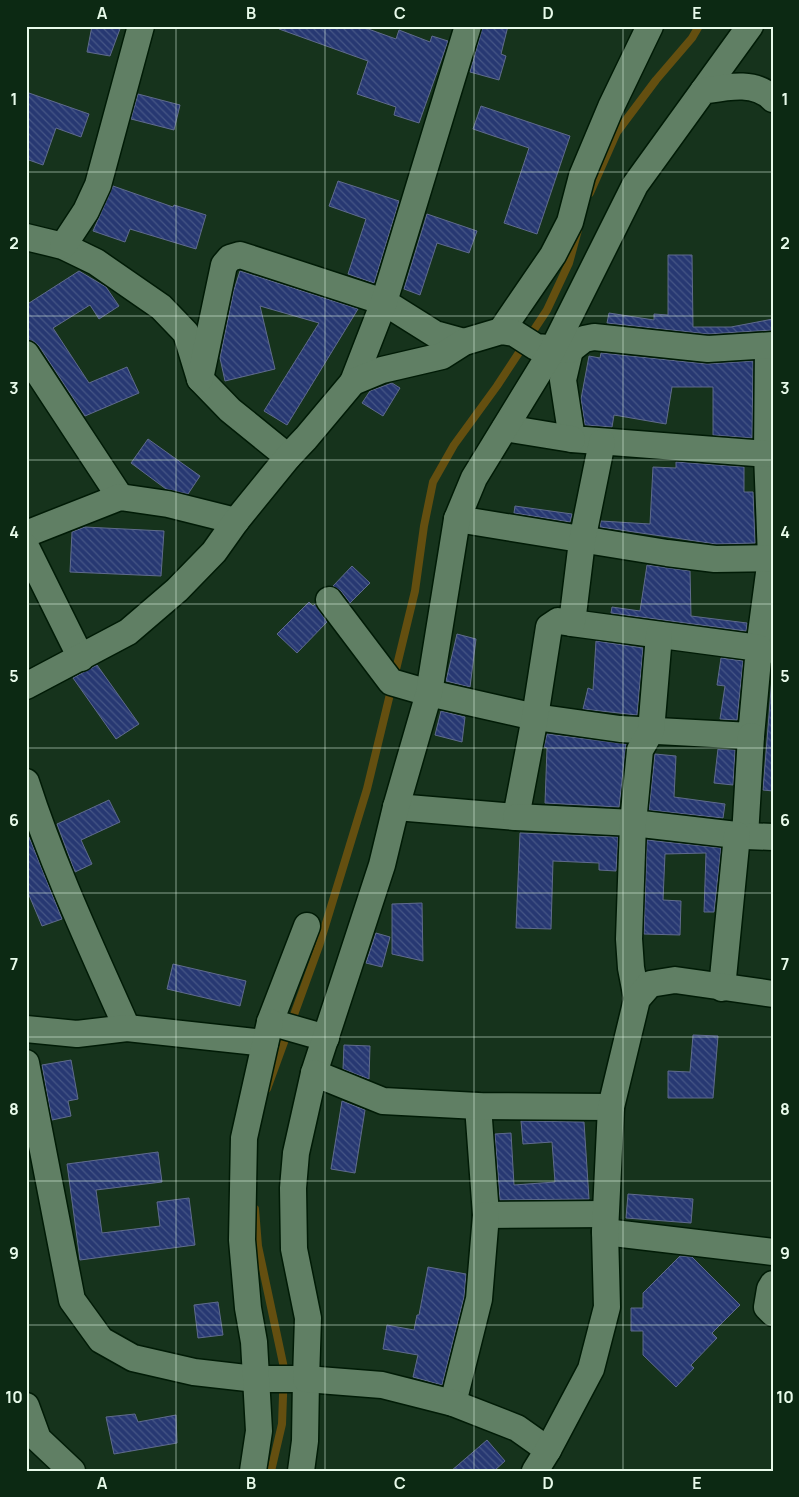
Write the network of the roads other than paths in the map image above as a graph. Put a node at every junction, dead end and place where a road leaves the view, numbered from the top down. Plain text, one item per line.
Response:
1 (141, 26) edge
2 (468, 26) edge
3 (650, 26) edge
4 (750, 26) edge
5 (703, 91) junction
6 (773, 99) edge
7 (26, 237) edge
8 (63, 246) junction
9 (384, 302) junction
10 (507, 332) junction
11 (464, 342) junction
12 (770, 346) edge
13 (553, 349) junction
14 (26, 354) edge
15 (200, 379) junction
16 (353, 382) junction
17 (505, 428) junction
18 (572, 439) junction
19 (602, 442) junction
20 (767, 454) junction
21 (288, 457) junction
22 (120, 497) junction
23 (456, 519) junction
24 (236, 521) junction
25 (26, 534) edge
26 (582, 541) junction
27 (26, 547) edge
28 (772, 558) edge
29 (329, 600) dead end
30 (572, 623) junction
31 (659, 635) junction
32 (766, 649) edge
33 (81, 658) junction
34 (26, 686) edge
35 (411, 688) junction
36 (536, 717) junction
37 (651, 731) junction
38 (751, 736) junction
39 (26, 782) edge
40 (396, 807) junction
41 (516, 816) junction
42 (633, 823) junction
43 (741, 835) junction
44 (773, 837) edge
45 (307, 926) dead end
46 (722, 988) junction
47 (773, 994) edge
48 (637, 998) junction
49 (127, 1028) junction
50 (26, 1029) edge
51 (290, 1032) junction
52 (26, 1063) edge
53 (314, 1073) junction
54 (478, 1106) junction
55 (611, 1107) junction
56 (486, 1215) junction
57 (605, 1223) junction
58 (773, 1252) edge
59 (773, 1284) edge
60 (773, 1313) edge
61 (285, 1379) junction
62 (453, 1403) junction
63 (26, 1406) edge
64 (542, 1461) edge
65 (72, 1471) edge
66 (253, 1471) edge
67 (301, 1471) edge

1 - 8 street
2 - 9 street
3 - 10 street
4 - 5 street
5 - 6 street
5 - 13 street
7 - 8 street
8 - 15 street
9 - 11 street
9 - 15 street
9 - 16 street
10 - 11 street
10 - 13 street
11 - 16 street
12 - 13 street
12 - 20 street
13 - 17 street
13 - 18 street
14 - 22 street
15 - 21 street
16 - 21 street
17 - 18 street
17 - 23 street
18 - 19 street
19 - 20 street
19 - 26 street
20 - 28 street
21 - 24 street
22 - 24 street
22 - 25 street
23 - 26 street
23 - 35 street
24 - 33 street
26 - 28 street
26 - 30 street
27 - 33 street
28 - 32 street
29 - 35 street
30 - 31 street
30 - 36 street
31 - 32 street
31 - 37 street
32 - 38 street
33 - 34 street
35 - 36 street
35 - 40 street
36 - 37 street
36 - 41 street
37 - 38 street
37 - 42 street
38 - 43 street
39 - 49 street
40 - 41 street
40 - 51 street
41 - 42 street
42 - 43 street
42 - 48 street
43 - 44 street
43 - 46 street
45 - 51 street
46 - 47 street
46 - 48 street
48 - 55 street
49 - 50 street
49 - 51 street
51 - 53 street
51 - 61 street
52 - 61 street
53 - 54 street
53 - 61 street
54 - 55 street
54 - 56 street
55 - 57 street
56 - 57 street
56 - 62 street
57 - 58 street
57 - 64 street
59 - 60 street
61 - 62 street
61 - 66 street
61 - 67 street
62 - 64 street
63 - 65 street

